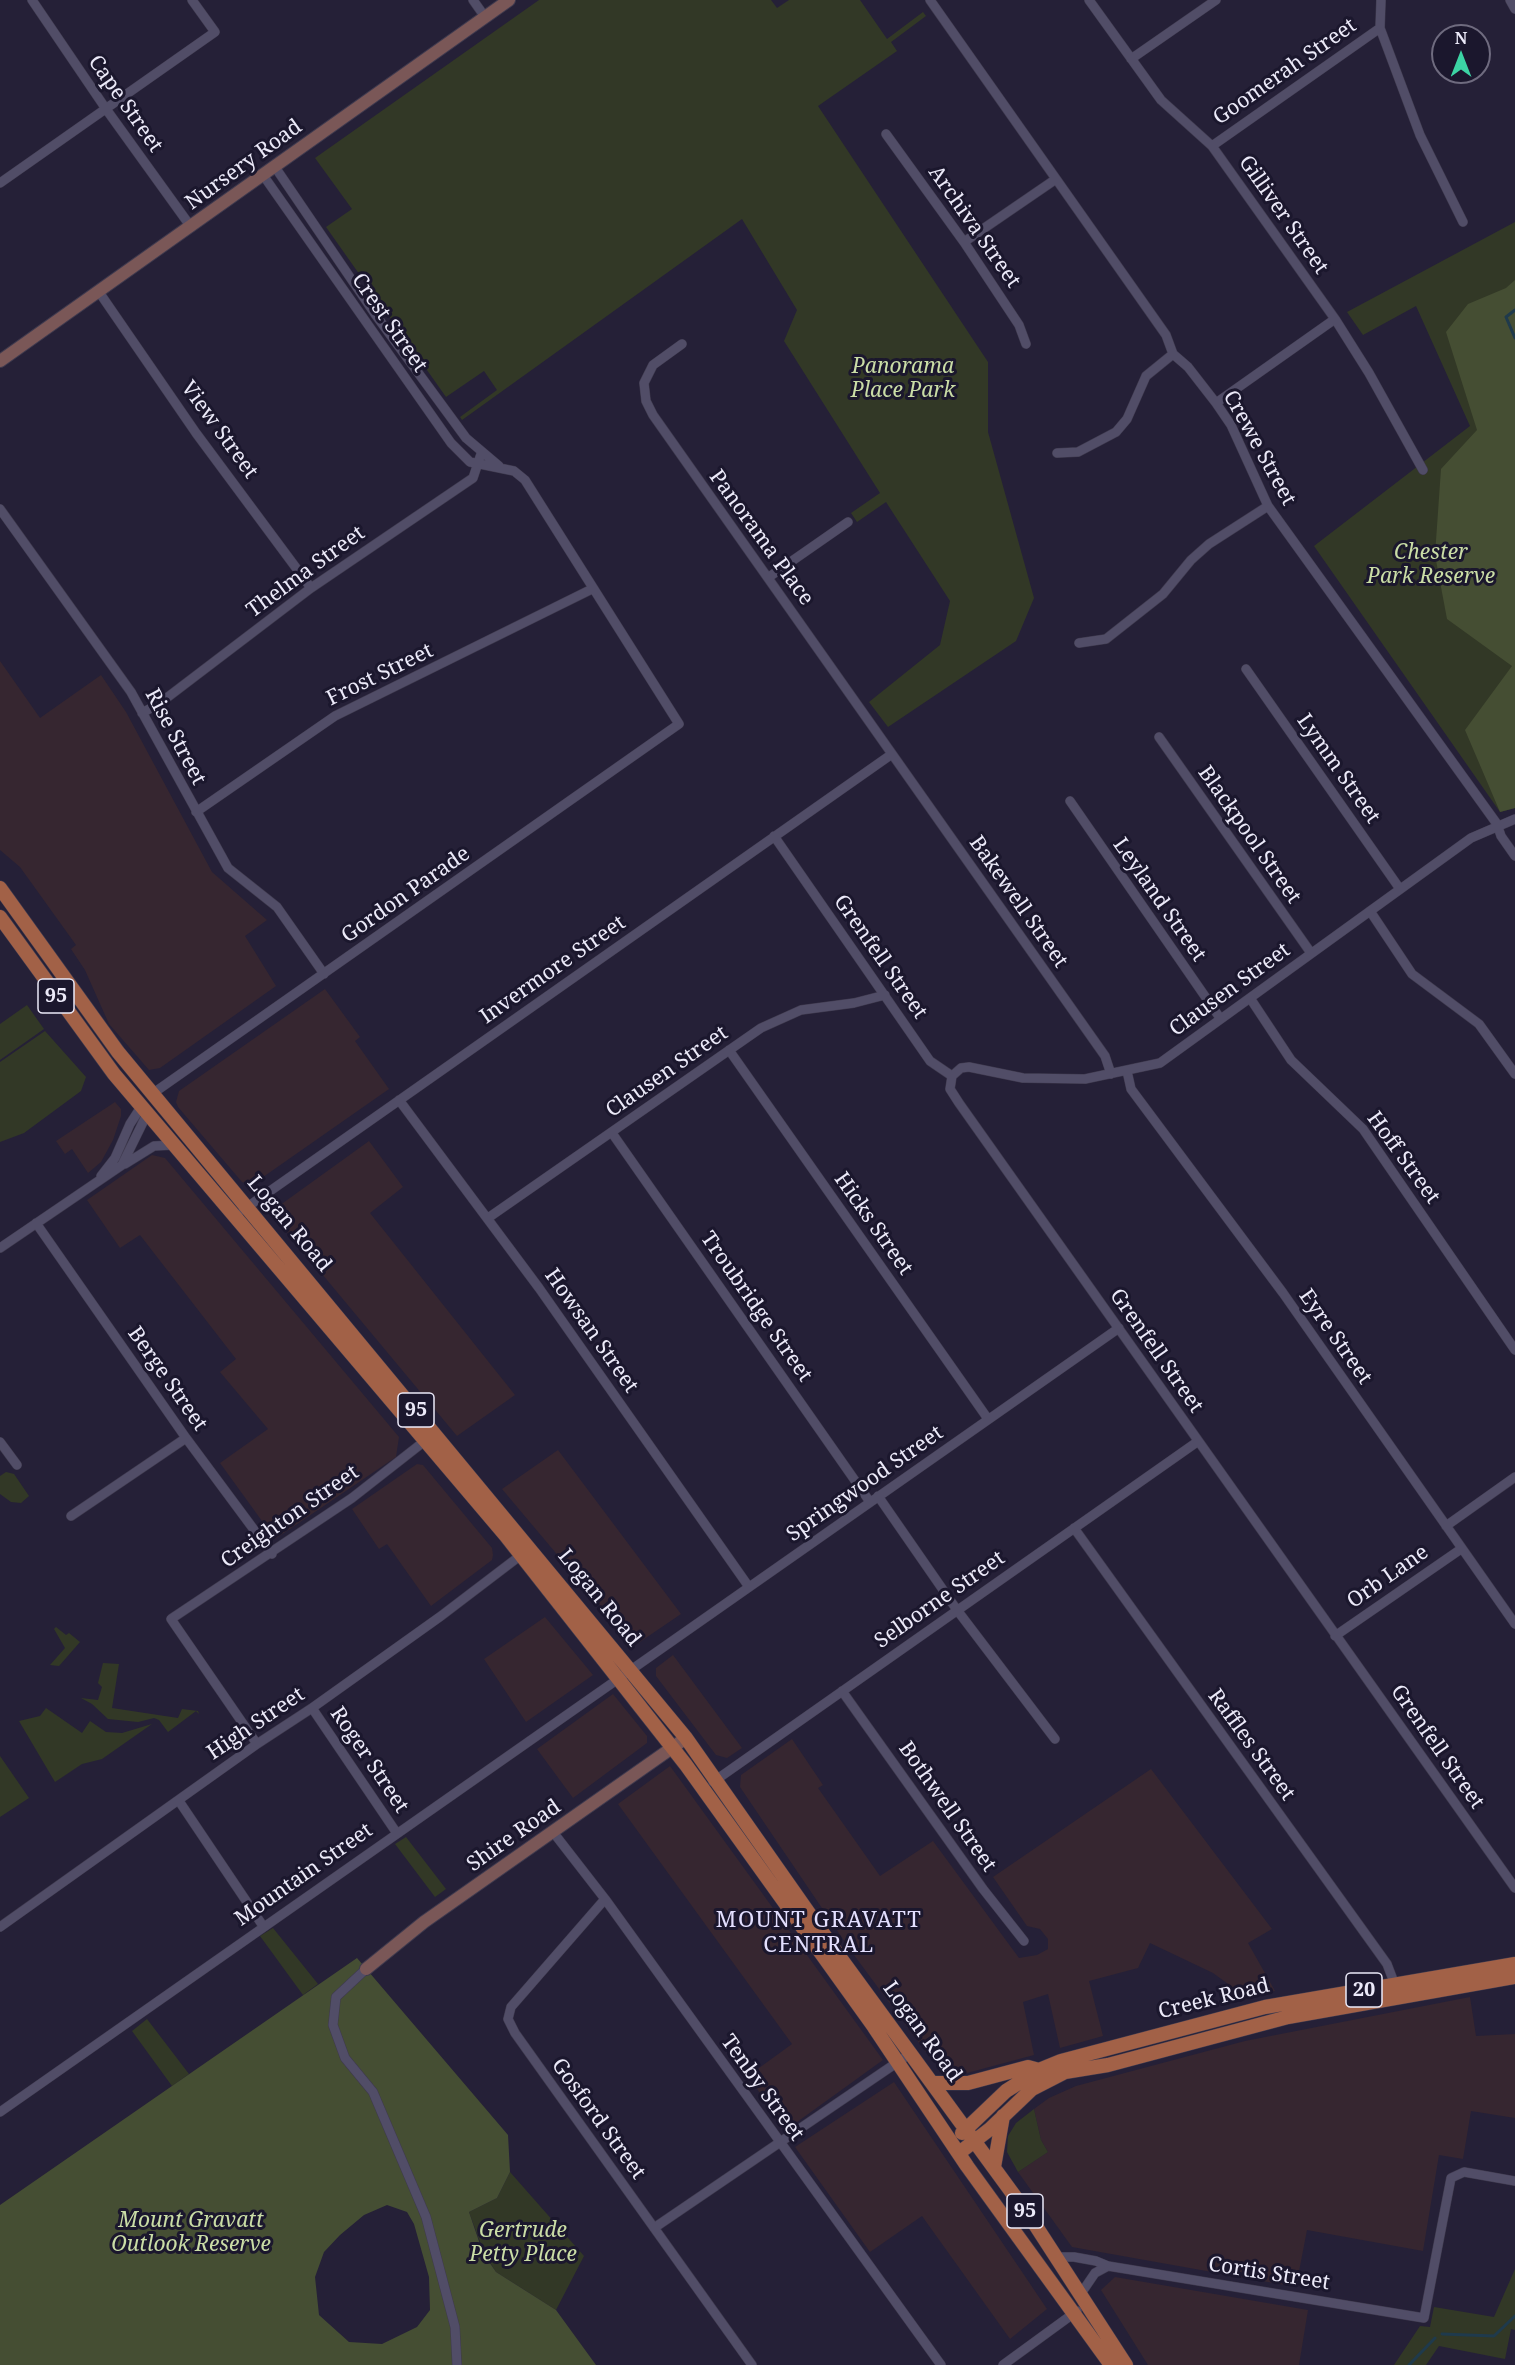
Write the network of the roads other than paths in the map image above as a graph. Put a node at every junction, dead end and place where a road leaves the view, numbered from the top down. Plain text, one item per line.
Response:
1 (32, 0) edge
2 (192, 0) edge
3 (473, 0) edge
4 (509, 0) edge
5 (930, 0) edge
6 (1089, 0) edge
7 (1216, 0) edge
8 (1381, 0) edge
9 (1510, 0) edge
10 (1515, 9) edge
11 (485, 17) junction
12 (1380, 28) junction
13 (1131, 59) junction
14 (106, 109) junction
15 (886, 134) dead end
16 (1212, 146) junction
17 (275, 167) junction
18 (263, 175) junction
19 (1056, 179) junction
20 (0, 183) edge
21 (1463, 222) dead end
22 (191, 227) junction
23 (964, 242) junction
24 (99, 291) junction
25 (1335, 319) junction
26 (1026, 344) dead end
27 (682, 345) dead end
28 (1173, 354) junction
29 (0, 361) edge
30 (1216, 403) junction
31 (482, 453) junction
32 (1057, 453) dead end
33 (479, 465) junction
34 (501, 468) junction
35 (1423, 470) dead end
36 (1268, 506) junction
37 (0, 509) edge
38 (848, 522) dead end
39 (769, 577) junction
40 (311, 588) junction
41 (592, 589) junction
42 (1080, 643) dead end
43 (1246, 669) dead end
44 (142, 713) junction
45 (679, 724) joint
46 (1159, 737) dead end
47 (892, 754) junction
48 (1070, 801) dead end
49 (196, 812) junction
50 (1515, 819) edge
51 (1497, 824) junction
52 (774, 836) junction
53 (1515, 856) edge
54 (0, 888) edge
55 (1400, 889) junction
56 (1370, 910) junction
57 (0, 917) edge
58 (1311, 953) junction
59 (324, 974) junction
60 (885, 995) junction
61 (1250, 998) junction
62 (1220, 1018) junction
63 (729, 1050) junction
64 (1127, 1071) junction
65 (1111, 1074) junction
66 (1515, 1074) edge
67 (952, 1076) junction
68 (152, 1094) junction
69 (399, 1100) junction
70 (144, 1111) junction
71 (612, 1133) junction
72 (174, 1145) junction
73 (114, 1171) junction
74 (94, 1182) junction
75 (248, 1207) junction
76 (234, 1216) junction
77 (488, 1218) junction
78 (36, 1223) junction
79 (0, 1248) edge
80 (1119, 1328) junction
81 (1515, 1350) edge
82 (988, 1419) junction
83 (186, 1438) junction
84 (426, 1440) junction
85 (0, 1442) edge
86 (1197, 1442) junction
87 (17, 1465) dead end
88 (1515, 1477) edge
89 (874, 1499) junction
90 (71, 1516) dead end
91 (1446, 1526) junction
92 (1074, 1528) junction
93 (1461, 1549) junction
94 (526, 1552) junction
95 (272, 1554) junction
96 (749, 1587) junction
97 (957, 1610) junction
98 (1515, 1624) edge
99 (1335, 1636) junction
100 (630, 1669) junction
101 (616, 1678) junction
102 (842, 1691) junction
103 (312, 1708) junction
104 (686, 1737) junction
105 (1055, 1739) dead end
106 (257, 1744) junction
107 (672, 1748) junction
108 (716, 1779) junction
109 (703, 1788) junction
110 (179, 1801) junction
111 (396, 1832) junction
112 (553, 1832) junction
113 (1515, 1888) edge
114 (605, 1899) junction
115 (263, 1926) junction
116 (0, 1928) edge
117 (1024, 1941) dead end
118 (1515, 1964) edge
119 (366, 1969) joint
120 (1515, 1977) edge
121 (1395, 1985) junction
122 (910, 2053) junction
123 (898, 2061) junction
124 (1039, 2070) junction
125 (933, 2083) junction
126 (0, 2112) edge
127 (1003, 2116) junction
128 (967, 2129) junction
129 (976, 2141) junction
130 (780, 2144) junction
131 (955, 2148) junction
132 (994, 2167) junction
133 (1515, 2181) edge
134 (654, 2228) junction
135 (1056, 2257) junction
136 (1108, 2266) junction
137 (1083, 2300) junction
138 (1074, 2313) junction
139 (457, 2365) edge
140 (752, 2365) edge
141 (941, 2365) edge
142 (1003, 2365) edge
143 (1111, 2365) edge
144 (1126, 2365) edge

1 - 14 street, Cape Street
2 - 14 street
3 - 11 street
4 - 11 main road, Nursery Road
5 - 19 street, Crewe Street
6 - 13 street, Gilliver Street
7 - 13 street
8 - 12 street
9 - 10 street
11 - 17 main road, Nursery Road
12 - 16 street, Goomerah Street
12 - 21 street
13 - 16 street, Gilliver Street
14 - 20 street
14 - 22 street, Cape Street
15 - 23 street, Archiva Street
16 - 25 street, Gilliver Street
17 - 18 main road, Nursery Road
17 - 31 street, Crest Street
18 - 22 main road, Nursery Road
18 - 33 street, Crest Street
19 - 23 street
19 - 28 street, Crewe Street
22 - 24 main road, Nursery Road
23 - 26 street, Archiva Street
24 - 29 main road, Nursery Road
24 - 40 street, View Street
25 - 30 street
25 - 35 street, Gilliver Street
27 - 39 street, Panorama Place
28 - 30 street, Crewe Street
28 - 32 street
30 - 36 street, Crewe Street
31 - 33 street, Thelma Street
31 - 34 street, Crest Street
33 - 34 street, Crest Street
33 - 40 street, Thelma Street
34 - 41 street, Crest Street
36 - 42 street
36 - 51 street, Crewe Street
37 - 44 street, Rise Street
38 - 39 street
39 - 47 street, Panorama Place
40 - 44 street, Thelma Street
41 - 45 street, Crest Street
41 - 49 street, Frost Street
43 - 55 street, Lymm Street
44 - 49 street, Rise Street
45 - 59 street, Gordon Parade
46 - 58 street, Blackpool Street
47 - 52 street, Invermore Street
47 - 65 street, Bakewell Street
48 - 62 street, Leyland Street
49 - 59 street, Rise Street
50 - 51 street, Clausen Street
51 - 53 street, Crewe Street
51 - 55 street, Clausen Street
52 - 60 street, Grenfell Street
52 - 69 street, Invermore Street
54 - 68 main road, Logan Road / 95
55 - 56 street, Clausen Street
56 - 58 street, Clausen Street
56 - 66 street
57 - 70 main road, Logan Road / 95
58 - 61 street, Clausen Street
59 - 68 street, Gordon Parade
60 - 63 street, Clausen Street
60 - 67 street, Grenfell Street
61 - 62 street, Clausen Street
61 - 81 street, Hoff Street
62 - 64 street, Clausen Street
63 - 71 street, Clausen Street
63 - 82 street, Hicks Street
64 - 65 street, Clausen Street
64 - 91 street, Eyre Street
65 - 67 street, Clausen Street
67 - 80 street, Grenfell Street
68 - 70 main road
68 - 75 main road, Logan Road / 95
69 - 75 street, Invermore Street
69 - 77 street, Howsan Street
70 - 72 main road, Logan Road / 95
70 - 73 street
70 - 74 street
71 - 77 street, Clausen Street
71 - 89 street, Troubridge Street
72 - 73 street
72 - 76 main road, Logan Road / 95
73 - 74 street
74 - 78 street
75 - 76 street, Invermore Street
75 - 94 main road, Logan Road / 95
76 - 84 main road, Logan Road / 95
77 - 96 street, Howsan Street
78 - 79 street
78 - 83 street, Berge Street
80 - 82 street, Springwood Street
80 - 86 street, Grenfell Street
82 - 89 street, Springwood Street
83 - 90 street
83 - 95 street, Berge Street
84 - 94 main road, Logan Road / 95
84 - 95 street, Creighton Street
85 - 87 street
86 - 92 street, Selborne Street
86 - 99 street, Grenfell Street
88 - 91 street
89 - 96 street, Springwood Street
89 - 97 street, Troubridge Street
91 - 93 street, Eyre Street
92 - 97 street, Selborne Street
92 - 121 street, Raffles Street
93 - 98 street, Eyre Street
93 - 99 street, Orb Lane
94 - 100 main road, Logan Road / 95
94 - 101 main road, Logan Road / 95
94 - 103 street, High Street
95 - 106 street, Creighton Street
96 - 100 street, Springwood Street
97 - 102 street, Selborne Street
97 - 105 street, Troubridge Street
99 - 113 street, Grenfell Street
100 - 101 street, Mountain Street
100 - 104 main road, Logan Road / 95
101 - 107 main road, Logan Road / 95
101 - 111 street, Mountain Street
102 - 108 street, Selborne Street
102 - 117 street, Bothwell Street
103 - 106 street, High Street
103 - 111 street, Roger Street
104 - 107 main road, Shire Road
104 - 108 main road, Logan Road / 95
106 - 110 street, High Street
107 - 109 main road, Logan Road / 95
107 - 112 main road, Shire Road
108 - 109 street, Selborne Street
108 - 122 main road, Logan Road / 95
109 - 123 main road, Logan Road / 95
110 - 115 street
110 - 116 street, High Street
111 - 115 street, Mountain Street
112 - 114 street, Tenby Street
112 - 119 main road, Shire Road
114 - 130 street, Tenby Street
114 - 134 street, Gosford Street
115 - 126 street, Mountain Street
118 - 121 main road, Creek Road / 20
119 - 139 street
120 - 127 main road, Creek Road / 20
121 - 124 main road, Creek Road / 20
122 - 123 street
122 - 125 main road, Logan Road / 95
123 - 130 street
123 - 131 main road, Logan Road / 95
124 - 125 main road
124 - 128 main road, Creek Road / 20
125 - 128 main road, Logan Road / 95
127 - 129 main road, Creek Road / 20
127 - 132 main road
128 - 129 main road, Logan Road / 95
128 - 131 main road, Creek Road / 20
129 - 131 main road, Creek Road / 20
129 - 132 main road, Logan Road / 95
130 - 134 street
130 - 141 street, Tenby Street
131 - 138 main road, Logan Road / 95
132 - 135 main road, Logan Road / 95
133 - 136 street, Cortis Street
134 - 140 street, Gosford Street
135 - 136 street, Cortis Street
135 - 137 main road, Logan Road / 95
136 - 137 street
137 - 138 street
137 - 144 main road, Logan Road / 95
138 - 142 street
138 - 143 main road, Logan Road / 95

